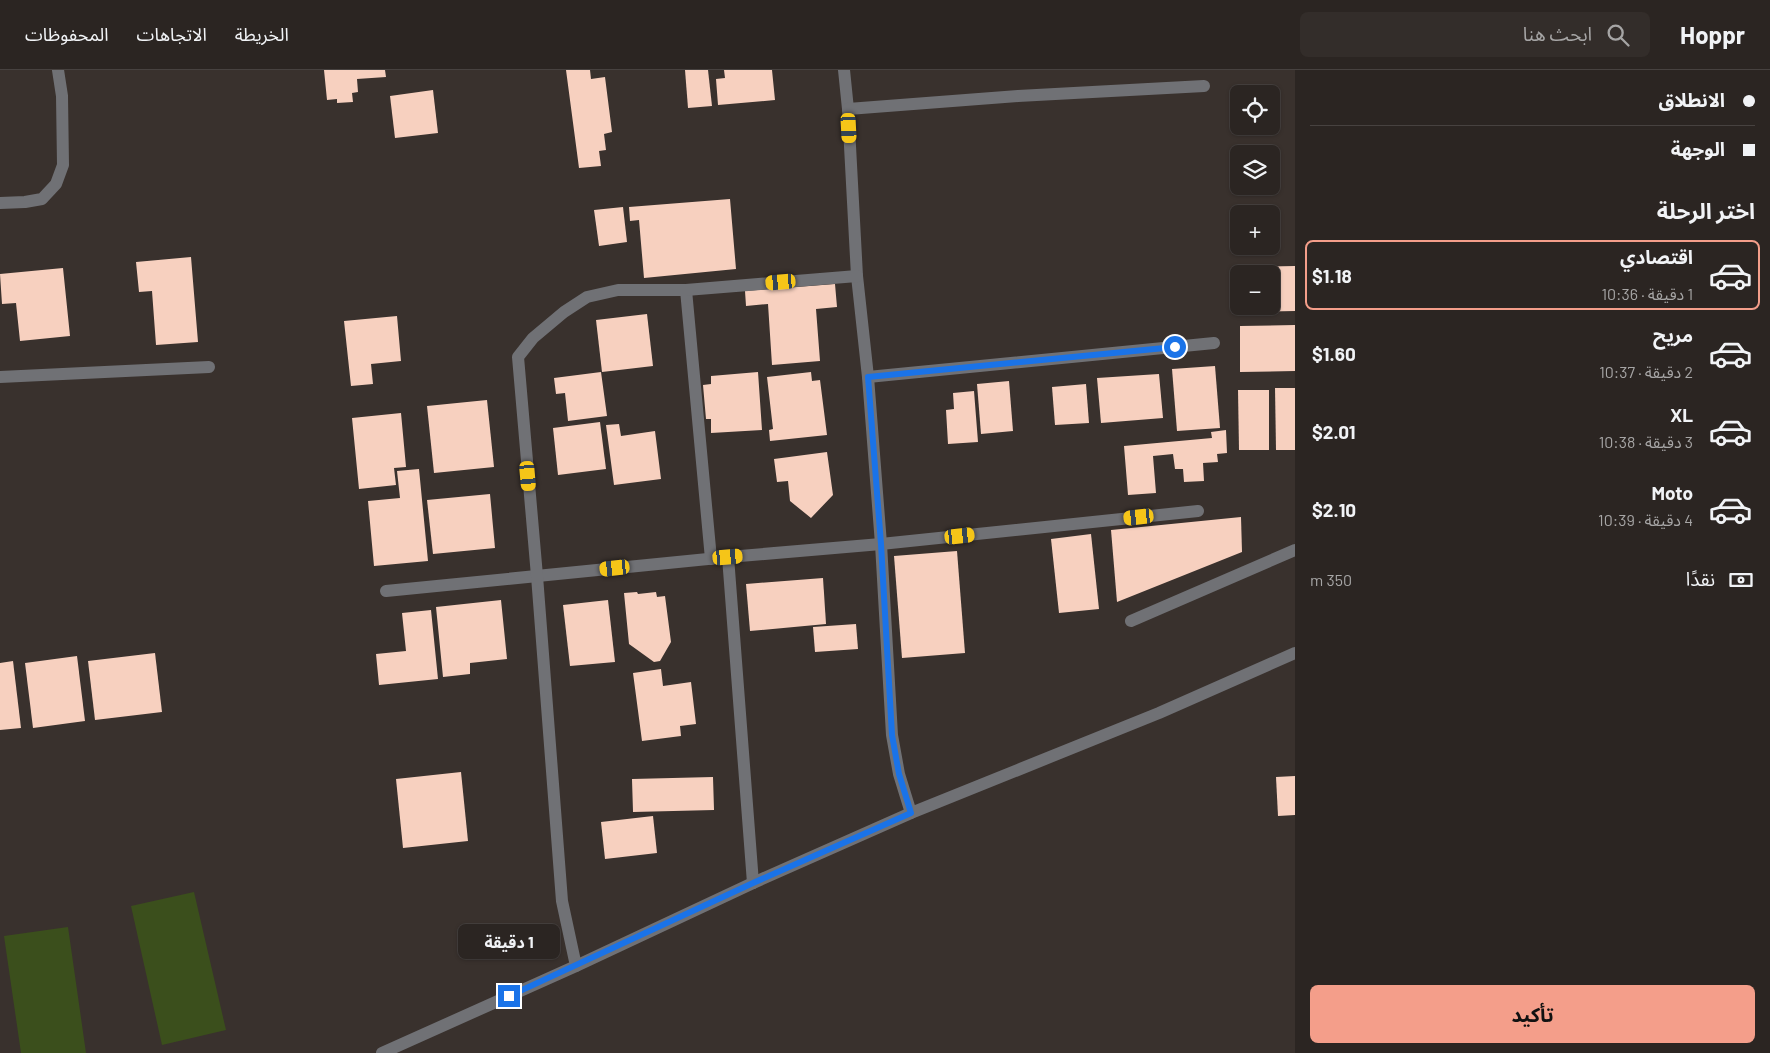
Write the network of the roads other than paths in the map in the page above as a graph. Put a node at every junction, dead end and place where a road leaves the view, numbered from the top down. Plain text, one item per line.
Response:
1 (58, 70) edge
2 (844, 70) edge
3 (1204, 86) dead end
4 (848, 109) junction
5 (0, 203) edge
6 (857, 276) junction
7 (686, 290) junction
8 (1214, 343) dead end
9 (209, 367) dead end
10 (0, 377) edge
11 (868, 377) junction
12 (1198, 511) dead end
13 (881, 544) junction
14 (1295, 550) edge
15 (728, 557) junction
16 (711, 559) junction
17 (538, 576) junction
18 (386, 590) dead end
19 (1131, 621) dead end
20 (1295, 653) edge
21 (911, 813) junction
22 (753, 883) junction
23 (576, 966) junction
24 (382, 1053) edge

1 - 5 street
2 - 4 street
3 - 4 street
4 - 6 street
6 - 7 street
6 - 11 street
7 - 16 street
7 - 17 street
8 - 11 street
9 - 10 street
11 - 13 street
12 - 13 street
13 - 15 street
13 - 21 street
14 - 19 street
15 - 16 street
15 - 22 street
16 - 17 street
17 - 18 street
17 - 23 street
20 - 21 street
21 - 22 street
22 - 23 street
23 - 24 street

